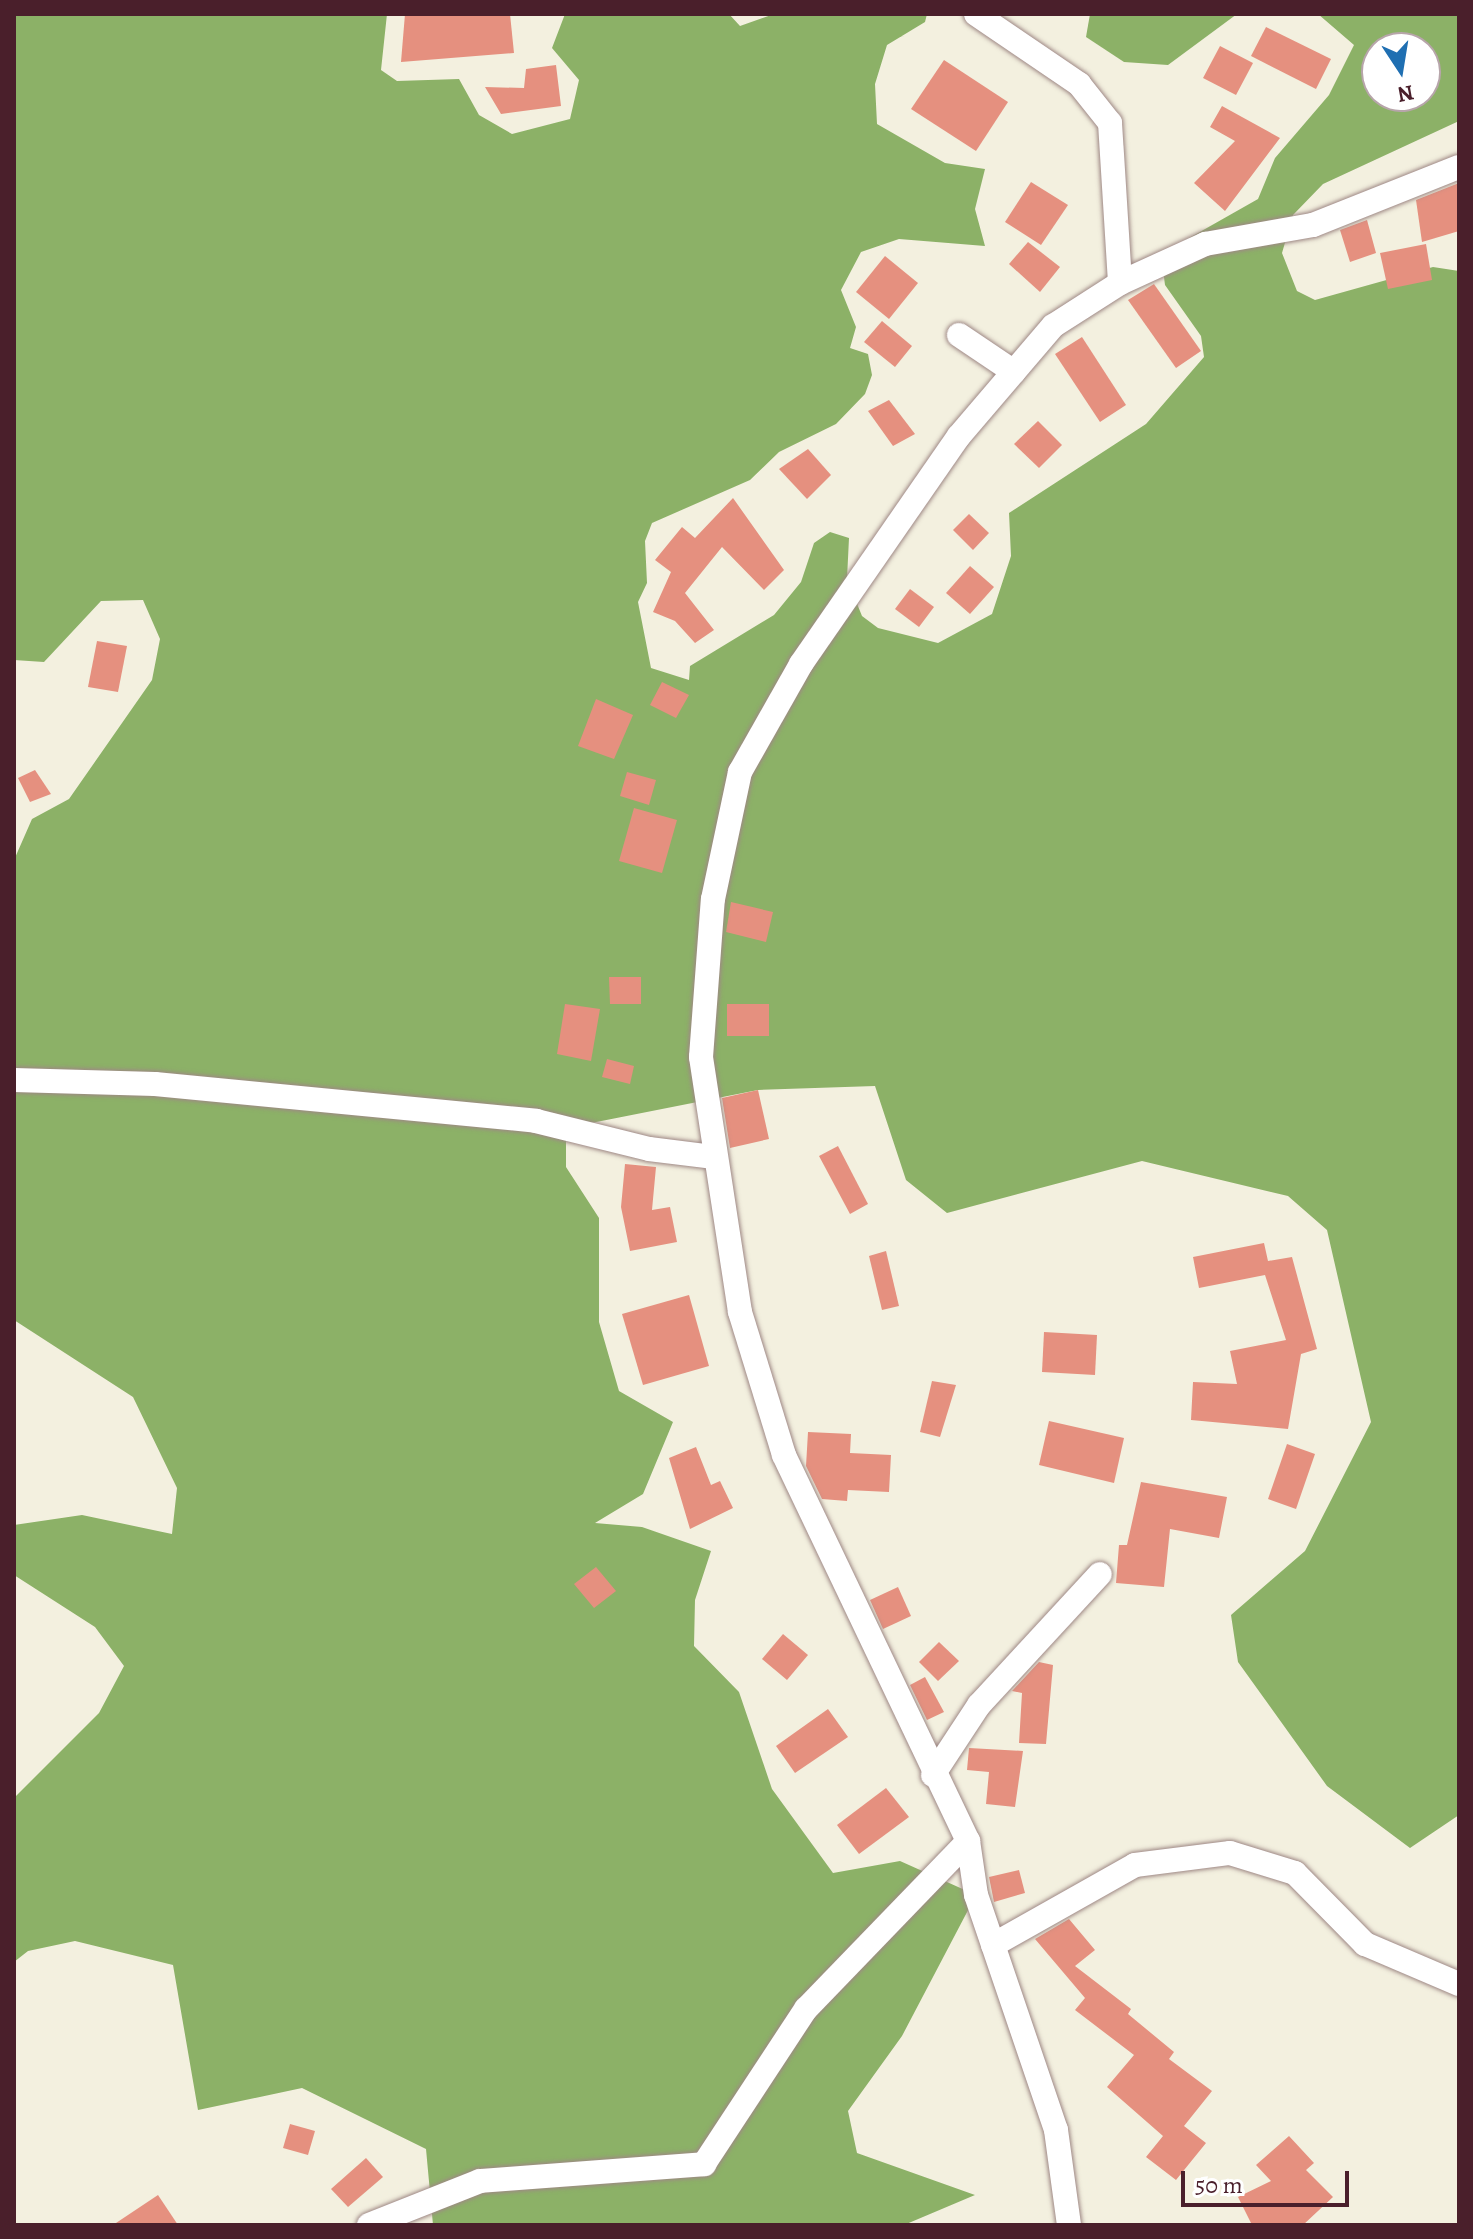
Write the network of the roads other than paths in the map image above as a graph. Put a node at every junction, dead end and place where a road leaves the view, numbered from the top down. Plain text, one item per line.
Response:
1 (976, 14) edge
2 (1459, 167) edge
3 (1120, 283) junction
4 (959, 335) dead end
5 (1014, 372) junction
6 (14, 1080) edge
7 (713, 1157) junction
8 (1100, 1574) dead end
9 (933, 1775) junction
10 (968, 1841) junction
11 (993, 1945) junction
12 (1459, 1984) edge
13 (369, 2225) edge
14 (1069, 2225) edge

1 - 3 street
2 - 3 street
3 - 5 street
4 - 5 street
5 - 7 street
6 - 7 street
7 - 9 street
8 - 9 street
9 - 10 street
10 - 11 street
10 - 13 street
11 - 12 street
11 - 14 street

